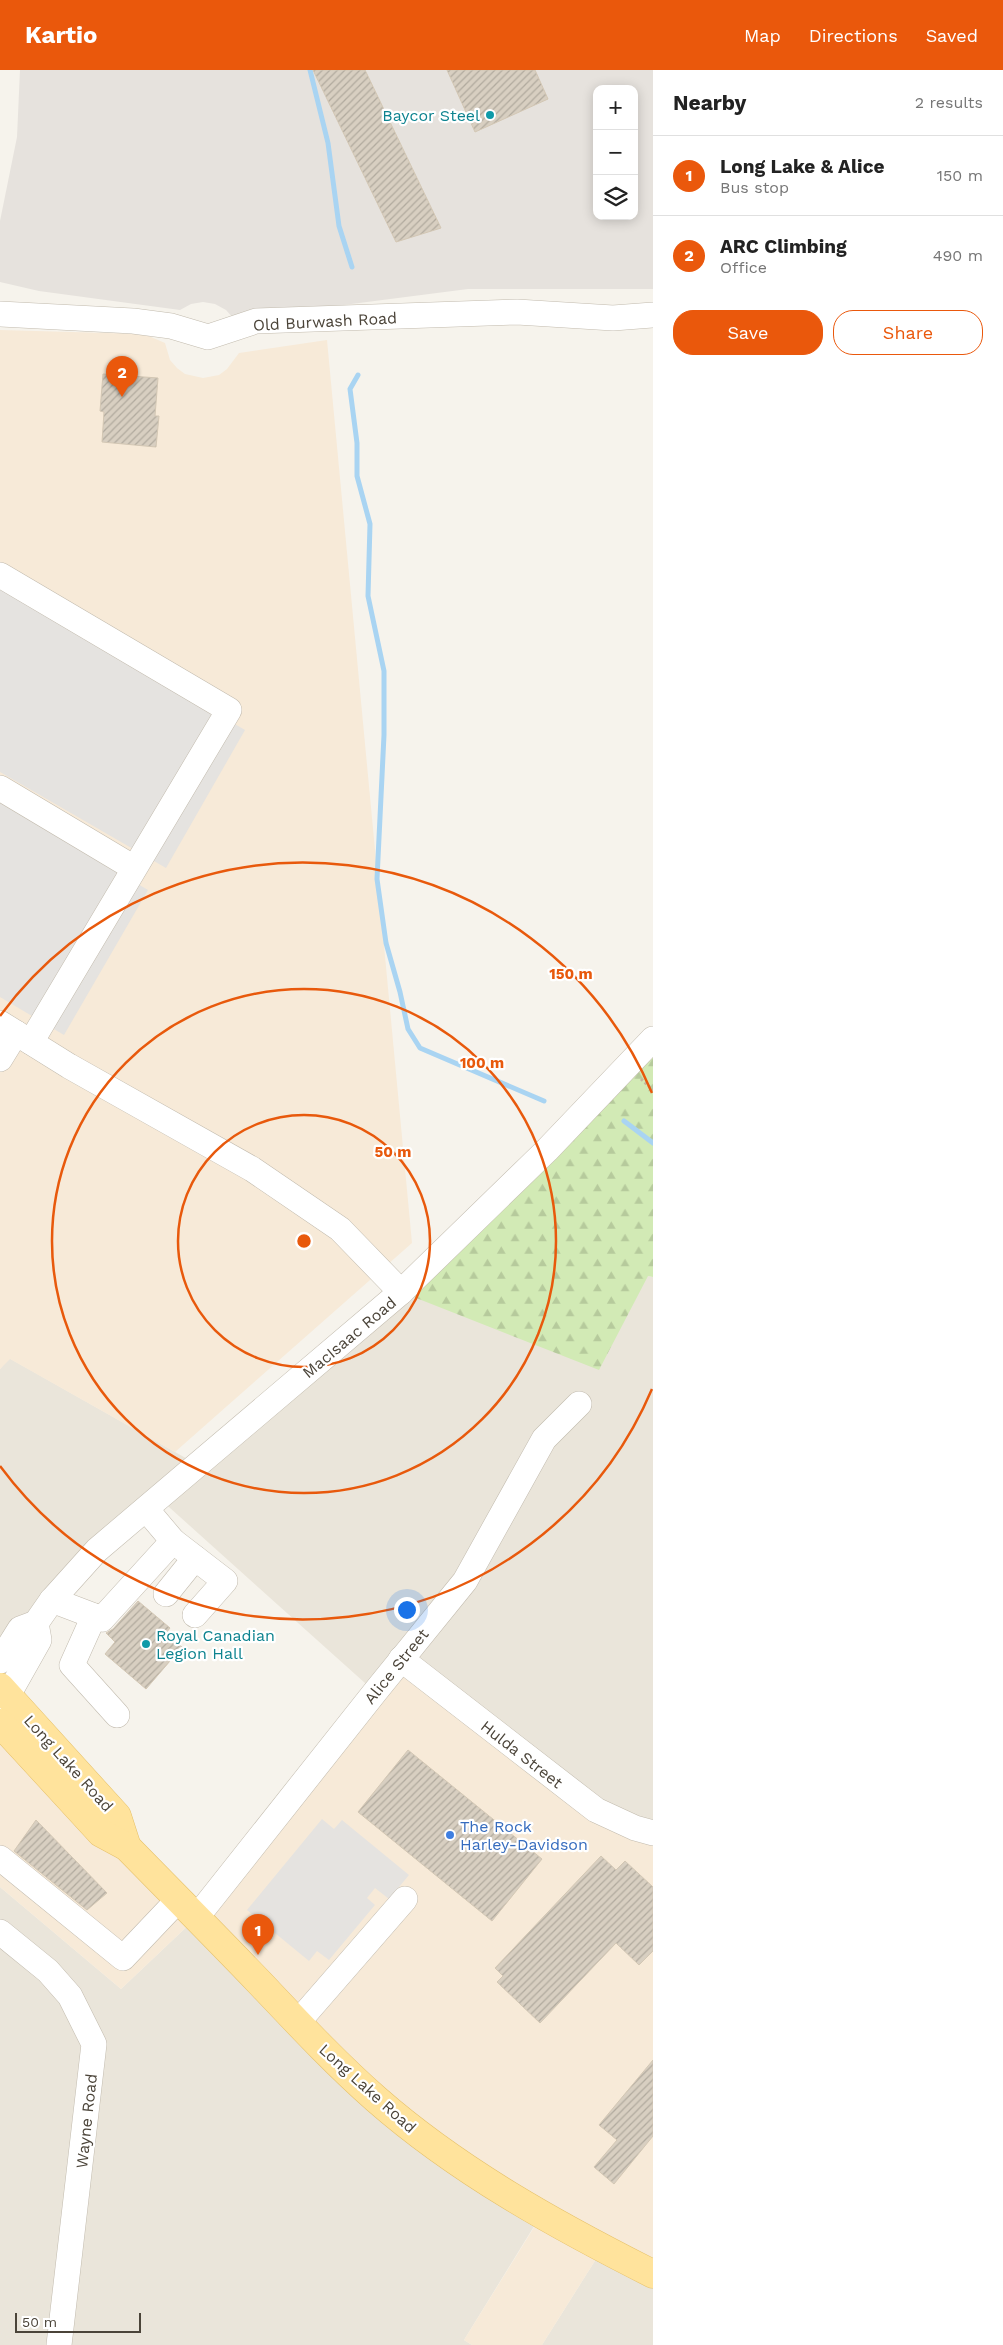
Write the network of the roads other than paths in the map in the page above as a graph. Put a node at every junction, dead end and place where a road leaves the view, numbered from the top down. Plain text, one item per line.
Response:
1 (0, 314) edge
2 (653, 315) edge
3 (0, 575) edge
4 (0, 788) edge
5 (134, 868) junction
6 (16, 1032) edge
7 (653, 1039) edge
8 (0, 1059) edge
9 (401, 1292) junction
10 (579, 1404) dead end
11 (146, 1509) junction
12 (173, 1542) junction
13 (195, 1558) junction
14 (166, 1594) dead end
15 (52, 1600) junction
16 (195, 1615) dead end
17 (94, 1616) junction
18 (36, 1623) junction
19 (401, 1659) junction
20 (0, 1661) edge
21 (3, 1695) edge
22 (117, 1715) dead end
23 (0, 1723) edge
24 (653, 1833) edge
25 (127, 1847) junction
26 (0, 1858) edge
27 (405, 1899) dead end
28 (187, 1909) junction
29 (0, 1932) edge
30 (298, 2022) junction
31 (653, 2274) edge
32 (59, 2345) edge

1 - 2 street, Old Burwash Road
3 - 5 street
4 - 5 street
5 - 6 street
6 - 8 street
6 - 9 street
7 - 9 street, MacIsaac Road
9 - 11 street, MacIsaac Road
10 - 19 street, Alice Street
11 - 12 street
11 - 15 street, MacIsaac Road
12 - 13 street
12 - 17 street
13 - 14 street
13 - 16 street
15 - 17 street
15 - 18 street, MacIsaac Road
17 - 22 street
18 - 20 street, MacIsaac Road
18 - 21 street
19 - 24 street, Hulda Street
19 - 28 street, Alice Street
21 - 25 main road, Long Lake Road
23 - 25 main road, Long Lake Road
25 - 28 main road, Long Lake Road
26 - 28 street, Alice Street
27 - 30 street
28 - 30 main road, Long Lake Road
29 - 32 street, Wayne Road
30 - 31 main road, Long Lake Road

